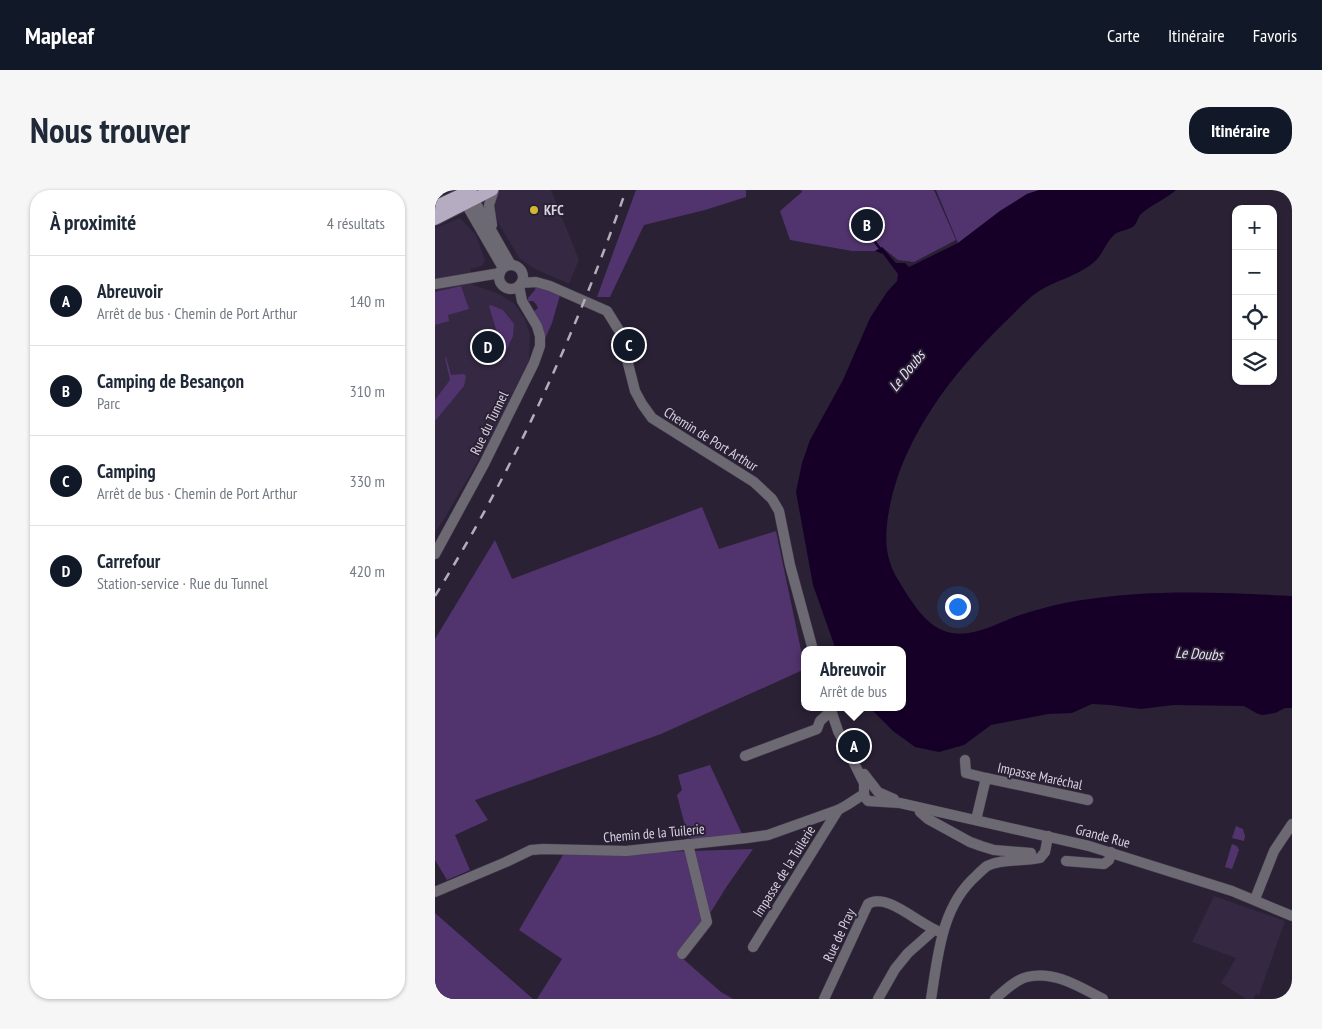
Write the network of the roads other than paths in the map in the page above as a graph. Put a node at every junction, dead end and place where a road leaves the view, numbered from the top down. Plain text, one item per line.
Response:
1 (493, 190) edge
2 (469, 197) edge
3 (435, 207) edge
4 (450, 212) junction
5 (473, 216) junction
6 (435, 219) edge
7 (494, 236) junction
8 (504, 275) junction
9 (521, 282) junction
10 (435, 284) edge
11 (522, 300) junction
12 (435, 554) edge
13 (812, 646) edge
14 (828, 711) edge
15 (831, 711) edge
16 (745, 756) dead end
17 (965, 760) dead end
18 (986, 778) junction
19 (871, 794) junction
20 (1088, 800) dead end
21 (843, 808) junction
22 (921, 808) junction
23 (976, 820) junction
24 (1292, 824) edge
25 (1049, 836) junction
26 (688, 844) junction
27 (1111, 852) junction
28 (1031, 853) dead end
29 (1067, 860) dead end
30 (435, 892) edge
31 (1255, 899) junction
32 (1292, 916) edge
33 (938, 932) junction
34 (753, 947) dead end
35 (682, 954) dead end
36 (825, 999) edge
37 (878, 999) edge
38 (931, 999) edge
39 (995, 999) edge
40 (1103, 999) edge

1 - 2 main road
1 - 7 street
2 - 3 main road
2 - 4 main road
2 - 5 street
2 - 7 street
4 - 5 street
4 - 6 main road
5 - 8 street
7 - 8 street
8 - 9 street
8 - 9 street
8 - 10 street
8 - 11 street, Rue du Tunnel
9 - 11 street, Rue du Tunnel
9 - 13 street, Chemin de Port Arthur
11 - 12 street, Rue du Tunnel
14 - 16 street
15 - 19 street
17 - 18 street, Impasse Maréchal
18 - 20 street, Impasse Maréchal
18 - 23 street, Impasse Maréchal
19 - 21 street, Chemin de la Tuilerie
19 - 22 street, Grande Rue
21 - 26 street, Chemin de la Tuilerie
21 - 34 street, Impasse de la Tuilerie
22 - 23 street, Grande Rue
22 - 28 street
23 - 25 street, Grande Rue
24 - 31 street
25 - 27 street, Grande Rue
25 - 33 street
26 - 30 street, Chemin de la Tuilerie
26 - 35 street
27 - 29 street
27 - 31 street, Grande Rue
31 - 32 street, Grande Rue
33 - 36 street, Rue de Pray
33 - 37 street
33 - 38 street
39 - 40 street

